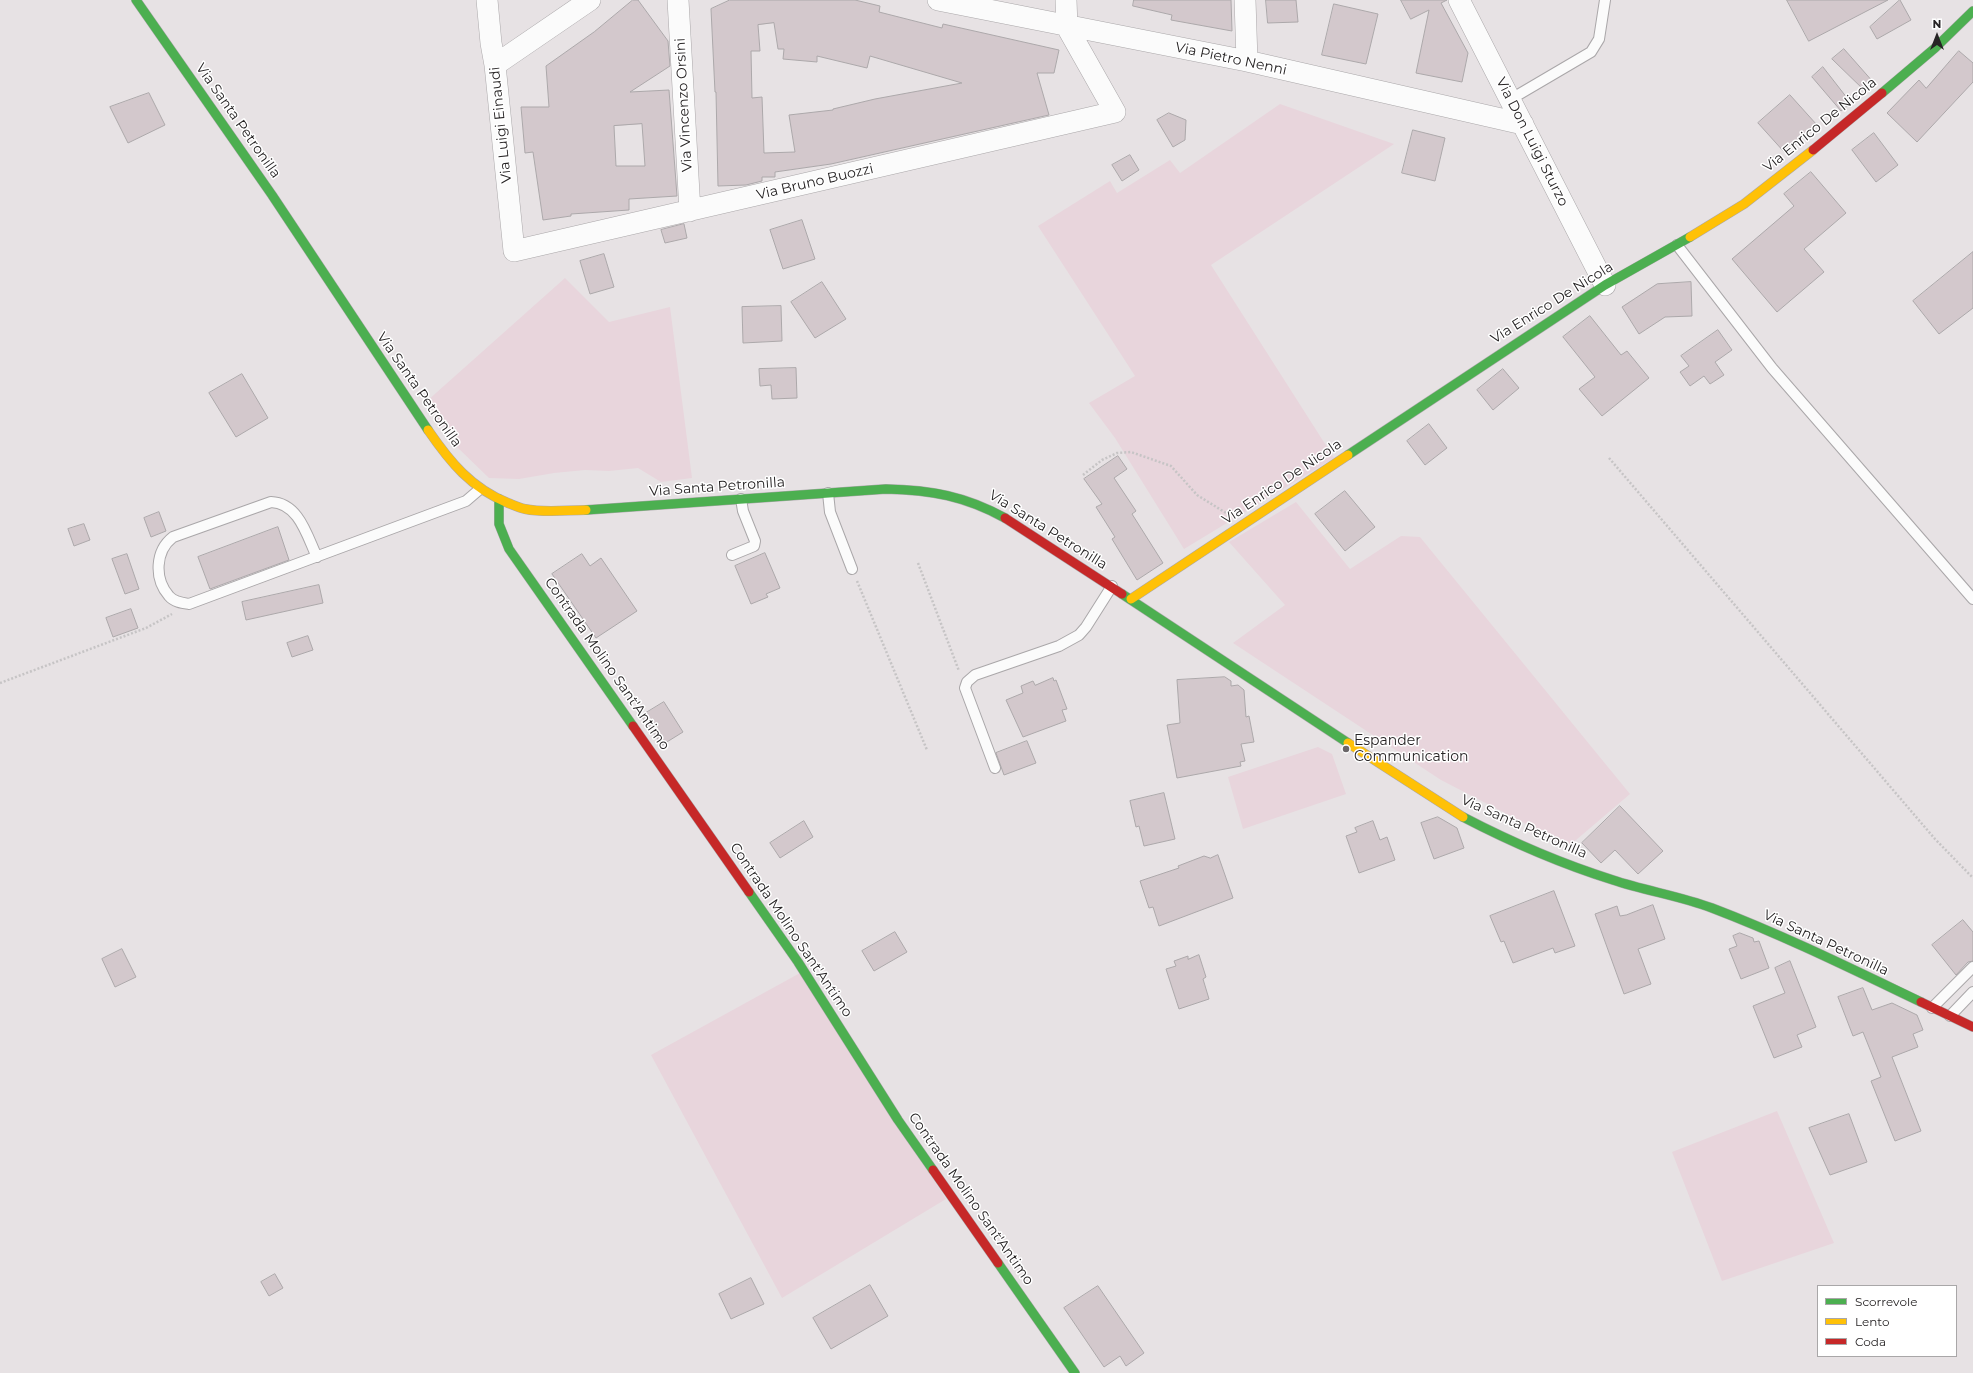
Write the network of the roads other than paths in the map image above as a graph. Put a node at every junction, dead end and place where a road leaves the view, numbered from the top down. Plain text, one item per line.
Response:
1 (136, 0) edge
2 (487, 0) edge
3 (590, 0) edge
4 (678, 0) edge
5 (938, 0) edge
6 (1066, 0) edge
7 (1245, 0) edge
8 (1459, 0) edge
9 (1605, 0) edge
10 (1973, 11) edge
11 (1067, 27) junction
12 (1247, 61) junction
13 (495, 65) junction
14 (1511, 99) junction
15 (1524, 124) junction
16 (690, 211) junction
17 (1677, 246) junction
18 (514, 251) joint
19 (1605, 285) junction
20 (480, 489) junction
21 (828, 493) junction
22 (499, 499) junction
23 (741, 499) junction
24 (732, 555) dead end
25 (317, 557) junction
26 (852, 569) road end
27 (1112, 586) junction
28 (1131, 599) junction
29 (1973, 599) edge
30 (995, 768) dead end
31 (1973, 966) edge
32 (1973, 992) edge
33 (1932, 1008) junction
34 (1950, 1016) junction
35 (1973, 1027) edge
36 (1075, 1373) edge

1 - 20 street, Via Santa Petronilla
2 - 13 street, Via Luigi Einaudi
3 - 13 street
4 - 16 street, Via Vincenzo Orsini
5 - 11 street, Via Pietro Nenni
6 - 11 street
7 - 12 street
8 - 14 street, Via Don Luigi Sturzo
9 - 14 lane
10 - 17 street, Via Enrico De Nicola
11 - 12 street, Via Pietro Nenni
11 - 16 street, Via Bruno Buozzi
12 - 15 street, Via Pietro Nenni
13 - 18 street, Via Luigi Einaudi
14 - 15 street, Via Don Luigi Sturzo
15 - 19 street, Via Don Luigi Sturzo
16 - 18 street, Via Bruno Buozzi
17 - 19 street, Via Enrico De Nicola
17 - 29 lane
19 - 28 street, Via Enrico De Nicola
20 - 22 street, Via Santa Petronilla
20 - 25 lane
21 - 23 street, Via Santa Petronilla
21 - 26 lane
21 - 27 street, Via Santa Petronilla
22 - 23 street, Via Santa Petronilla
22 - 36 street, Contrada Molino Sant'Antimo
23 - 24 lane
25 - 25 lane
27 - 28 street, Via Santa Petronilla
27 - 30 lane
28 - 33 street, Via Santa Petronilla
31 - 33 lane
32 - 34 lane
33 - 34 street, Via Santa Petronilla
34 - 35 street, Via Santa Petronilla

